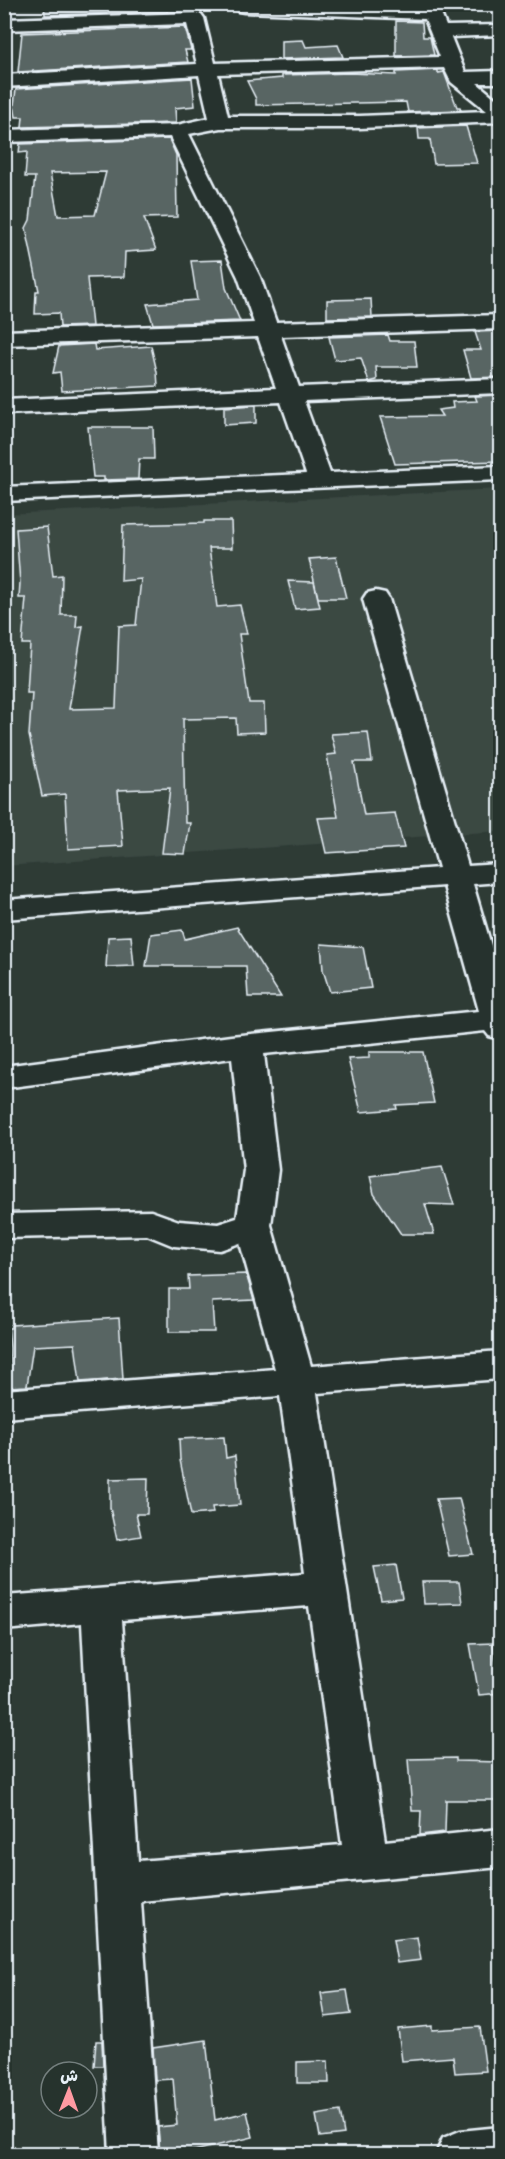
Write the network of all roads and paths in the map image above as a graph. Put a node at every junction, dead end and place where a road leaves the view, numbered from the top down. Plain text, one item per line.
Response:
1 (241, 4) edge
2 (199, 11) edge
3 (434, 17) edge
4 (4, 25) edge
5 (501, 30) edge
6 (209, 69) junction
7 (455, 70) junction
8 (501, 77) edge
9 (4, 81) edge
10 (501, 111) edge
11 (501, 116) edge
12 (220, 122) junction
13 (177, 131) junction
14 (4, 136) edge
15 (501, 322) edge
16 (267, 329) junction
17 (4, 338) edge
18 (501, 386) edge
19 (290, 395) junction
20 (4, 407) edge
21 (501, 472) edge
22 (320, 480) junction
23 (4, 494) edge
24 (376, 599) dead end
25 (501, 873) edge
26 (456, 876) junction
27 (4, 910) edge
28 (500, 1022) edge
29 (247, 1046) junction
30 (4, 1077) edge
31 (4, 1226) edge
32 (253, 1226) junction
33 (501, 1365) edge
34 (297, 1381) junction
35 (4, 1404) edge
36 (327, 1587) junction
37 (101, 1605) junction
38 (4, 1613) edge
39 (501, 1848) edge
40 (366, 1862) junction
41 (117, 1883) junction
42 (501, 2150) edge
43 (134, 2154) edge
44 (460, 2154) edge

1 - 3 street
2 - 4 street
2 - 6 street
3 - 5 street
3 - 7 street
6 - 7 street
6 - 9 street
6 - 12 street
7 - 8 street
7 - 10 street
11 - 12 street
12 - 13 street
13 - 14 street
13 - 16 street
15 - 16 street
16 - 17 street
16 - 19 street
18 - 19 street
19 - 20 street
19 - 22 street
21 - 22 street
22 - 23 street
24 - 26 street
25 - 26 street
26 - 27 street
26 - 28 street
28 - 29 street
29 - 30 street
29 - 32 street
31 - 32 street
32 - 34 street
33 - 34 street
34 - 35 street
34 - 36 street
36 - 37 street
36 - 40 street
37 - 38 street
37 - 41 street
39 - 40 street
40 - 41 street
41 - 43 street
42 - 44 street

